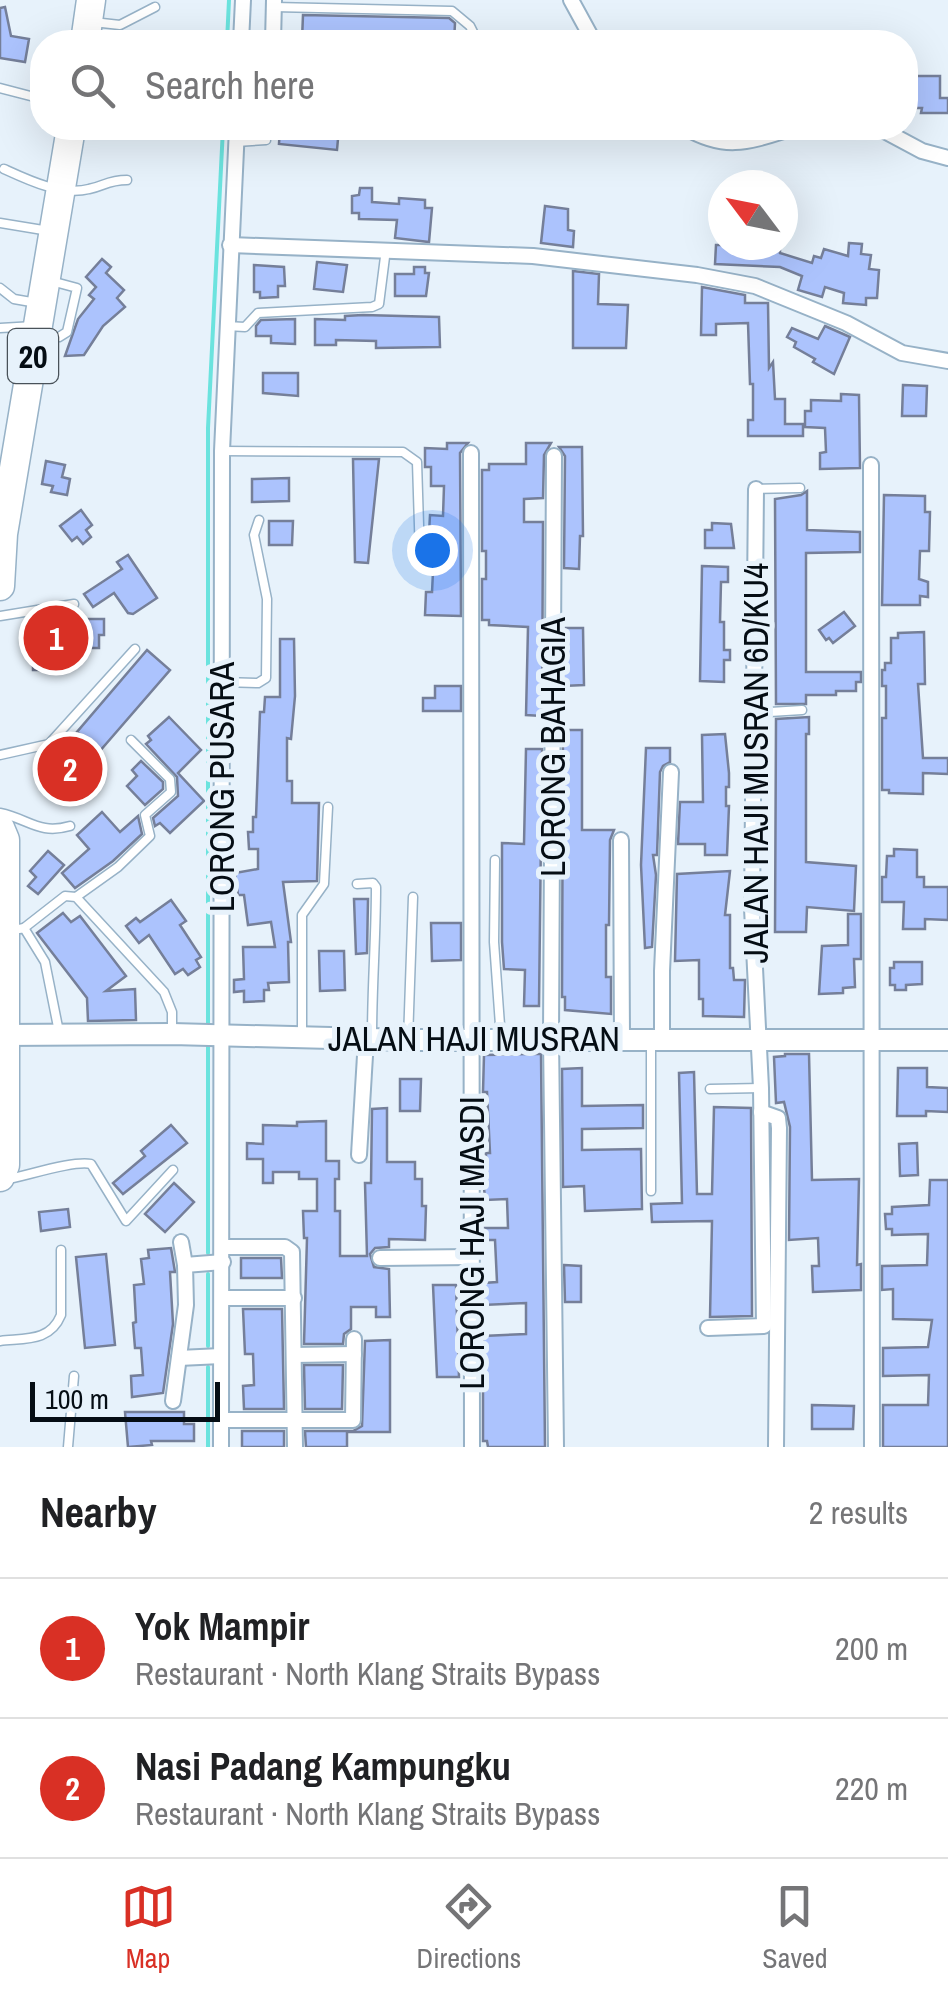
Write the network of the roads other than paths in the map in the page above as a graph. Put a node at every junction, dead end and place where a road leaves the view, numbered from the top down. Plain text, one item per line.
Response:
1 (243, 0) edge
2 (572, 0) edge
3 (274, 3) edge
4 (155, 7) dead end
5 (88, 14) edge
6 (242, 30) edge
7 (273, 30) edge
8 (472, 30) edge
9 (588, 30) edge
10 (0, 88) edge
11 (30, 96) edge
12 (69, 140) edge
13 (237, 140) edge
14 (901, 140) edge
15 (948, 158) edge
16 (4, 169) dead end
17 (127, 180) dead end
18 (61, 188) junction
19 (0, 223) edge
20 (54, 232) junction
21 (230, 245) junction
22 (386, 250) junction
23 (0, 288) edge
24 (40, 312) junction
25 (226, 326) junction
26 (0, 328) edge
27 (948, 361) edge
28 (9, 441) edge
29 (222, 450) junction
30 (470, 452) dead end
31 (554, 456) dead end
32 (871, 465) dead end
33 (800, 488) dead end
34 (756, 489) joint
35 (260, 520) dead end
36 (420, 557) dead end
37 (0, 586) edge
38 (74, 604) dead end
39 (0, 616) edge
40 (136, 649) dead end
41 (223, 682) junction
42 (802, 710) dead end
43 (754, 712) junction
44 (131, 740) dead end
45 (0, 755) edge
46 (672, 772) dead end
47 (328, 806) dead end
48 (0, 813) edge
49 (70, 826) dead end
50 (0, 828) edge
51 (621, 840) dead end
52 (495, 860) dead end
53 (357, 884) dead end
54 (413, 896) dead end
55 (76, 897) junction
56 (14, 929) junction
57 (2, 976) edge
58 (659, 1032) junction
59 (172, 1034) junction
60 (2, 1035) edge
61 (370, 1035) junction
62 (60, 1036) junction
63 (219, 1036) junction
64 (302, 1036) junction
65 (551, 1038) junction
66 (758, 1038) junction
67 (502, 1039) junction
68 (622, 1039) junction
69 (408, 1040) junction
70 (471, 1040) junction
71 (948, 1040) edge
72 (870, 1042) junction
73 (761, 1088) junction
74 (710, 1089) dead end
75 (761, 1112) junction
76 (358, 1155) dead end
77 (173, 1170) dead end
78 (0, 1179) edge
79 (652, 1191) dead end
80 (181, 1242) dead end
81 (61, 1250) dead end
82 (224, 1254) junction
83 (470, 1256) junction
84 (380, 1258) dead end
85 (185, 1265) junction
86 (222, 1298) junction
87 (294, 1298) junction
88 (708, 1328) dead end
89 (0, 1342) edge
90 (294, 1355) junction
91 (221, 1356) junction
92 (178, 1358) junction
93 (74, 1376) dead end
94 (173, 1401) dead end
95 (222, 1420) junction
96 (294, 1420) junction
97 (68, 1447) edge
98 (221, 1447) edge
99 (294, 1447) edge
100 (472, 1447) edge
101 (556, 1447) edge
102 (776, 1447) edge
103 (872, 1447) edge

1 - 6 street
2 - 9 street
3 - 7 street
3 - 8 lane
4 - 5 lane
10 - 11 lane
12 - 18 highway, 20
13 - 21 street, LORONG PUSARA
14 - 15 street
16 - 18 lane
17 - 18 lane
18 - 20 highway, 20
19 - 20 lane
20 - 24 highway, 20
21 - 22 street
21 - 25 street, LORONG PUSARA
22 - 25 lane
22 - 27 street
23 - 24 lane
24 - 24 lane
24 - 26 lane
24 - 28 highway, 20
25 - 29 street, LORONG PUSARA
28 - 37 highway, 20
29 - 36 lane
29 - 41 street, LORONG PUSARA
30 - 70 street, LORONG HAJI MASDI
31 - 65 street, LORONG BAHAGIA
32 - 72 street
33 - 34 lane
34 - 43 street, JALAN HAJI MUSRAN 6D/KU4
35 - 41 lane
38 - 39 lane
40 - 45 lane
41 - 63 street, LORONG PUSARA
42 - 43 lane
43 - 66 street, JALAN HAJI MUSRAN 6D/KU4
44 - 55 lane
46 - 58 street
47 - 64 lane
48 - 49 lane
50 - 56 highway
51 - 68 street
52 - 67 lane
53 - 61 lane
54 - 69 lane
55 - 56 lane
55 - 59 lane
56 - 57 highway
56 - 62 lane
57 - 60 highway
58 - 66 street, JALAN HAJI MUSRAN
58 - 68 street, JALAN HAJI MUSRAN
58 - 79 lane
59 - 62 street, JALAN HAJI MUSRAN
59 - 63 street, JALAN HAJI MUSRAN
60 - 62 street, JALAN HAJI MUSRAN
60 - 78 highway
61 - 64 street, JALAN HAJI MUSRAN
61 - 69 street, JALAN HAJI MUSRAN
61 - 76 street
63 - 64 street, JALAN HAJI MUSRAN
63 - 82 street, LORONG PUSARA
65 - 67 street, JALAN HAJI MUSRAN
65 - 68 street, JALAN HAJI MUSRAN
65 - 101 street, LORONG BAHAGIA
66 - 72 street, JALAN HAJI MUSRAN
66 - 73 street, JALAN HAJI MUSRAN 6D/KU4
67 - 70 street, JALAN HAJI MUSRAN
69 - 70 street, JALAN HAJI MUSRAN
70 - 83 street, LORONG HAJI MASDI
71 - 72 street, JALAN HAJI MUSRAN
72 - 103 street
73 - 74 lane
73 - 75 street, JALAN HAJI MUSRAN 6D/KU4
75 - 88 street, JALAN HAJI MUSRAN 6D/KU4
75 - 102 street
77 - 78 lane
80 - 85 street
81 - 89 lane
82 - 85 street
82 - 86 street, LORONG PUSARA
82 - 87 street
83 - 84 street
83 - 100 street, LORONG HAJI MASDI
85 - 92 street
86 - 87 street
86 - 91 street, LORONG PUSARA
87 - 90 street
90 - 96 street
90 - 96 street
91 - 92 street
91 - 95 street, LORONG PUSARA
92 - 94 street
93 - 97 lane
95 - 96 street
95 - 98 street, LORONG PUSARA
96 - 99 street

